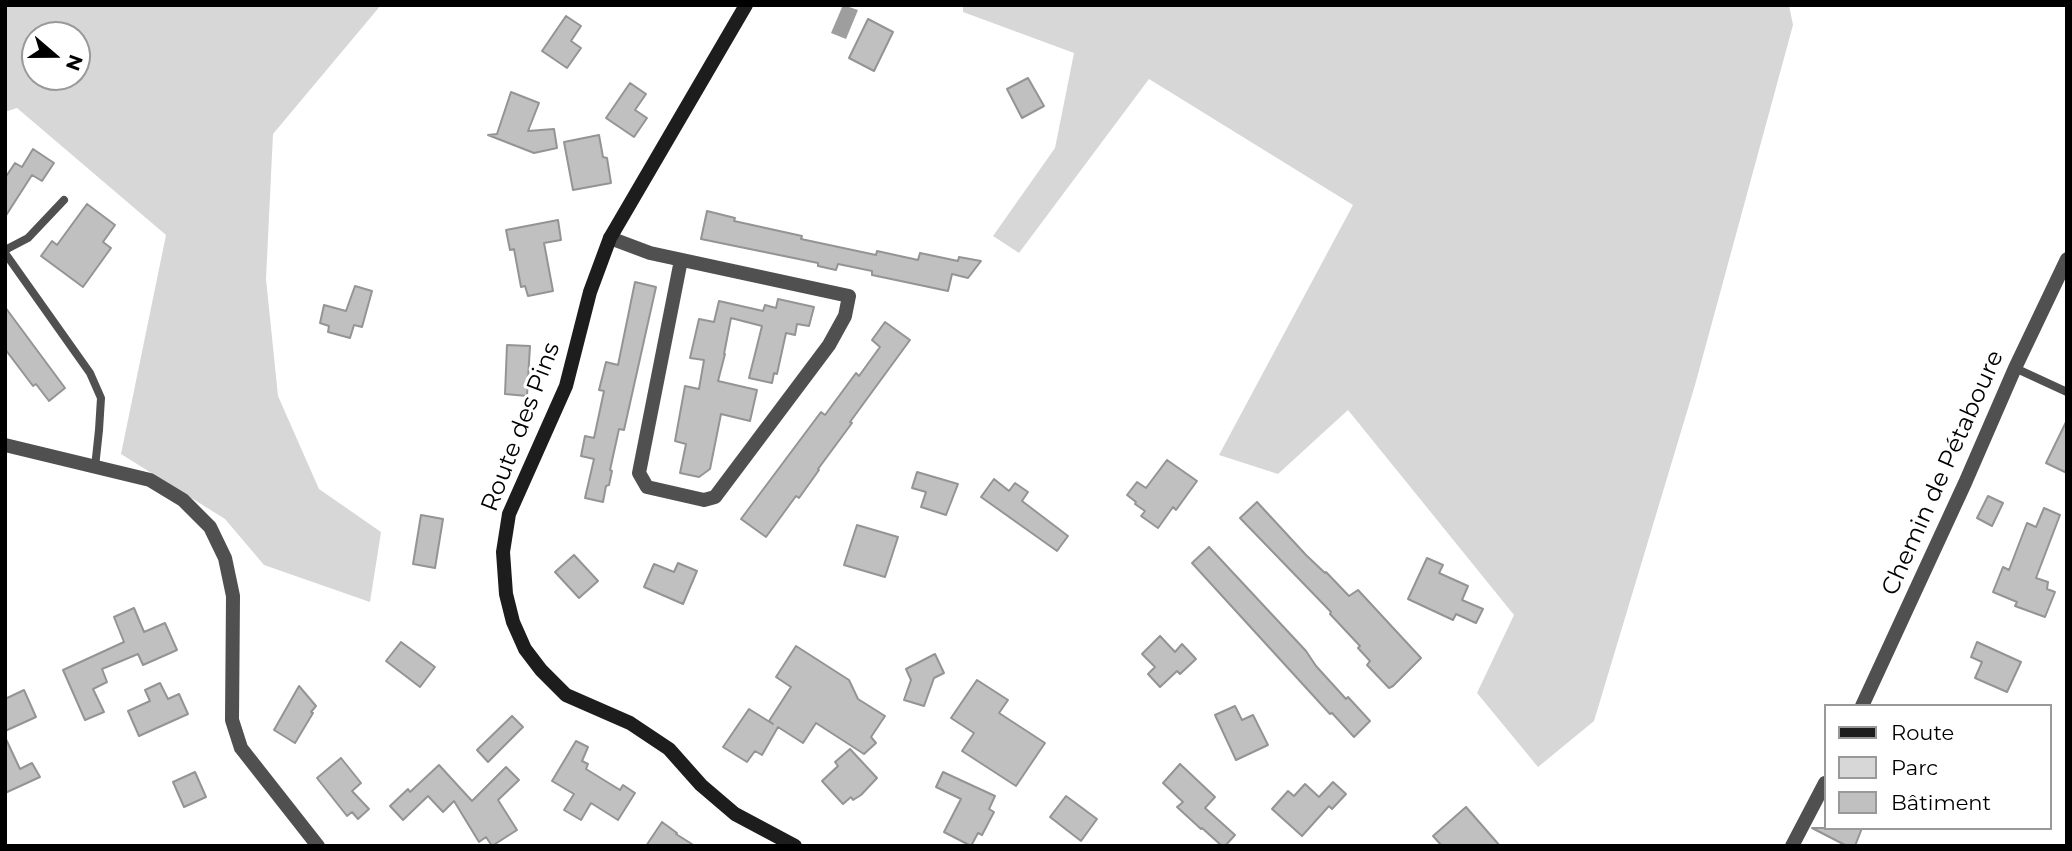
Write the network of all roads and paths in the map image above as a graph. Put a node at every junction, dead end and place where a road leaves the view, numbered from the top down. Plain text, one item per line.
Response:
1 (746, 5) edge
2 (64, 200) dead end
3 (610, 239) junction
4 (5, 251) edge
5 (2067, 259) edge
6 (681, 260) junction
7 (2015, 369) junction
8 (2067, 393) edge
9 (5, 445) edge
10 (94, 467) junction
11 (1863, 704) edge
12 (1824, 785) edge
13 (317, 846) edge
14 (795, 846) edge
15 (1792, 846) edge

1 - 3 street, Route des Pins
2 - 4 lane
3 - 6 street
3 - 14 street, Route des Pins
4 - 10 lane
5 - 7 street, Chemin de Pétaboure
6 - 6 street
7 - 8 lane
7 - 11 street, Chemin de Pétaboure
9 - 10 street
10 - 13 street
12 - 15 street

